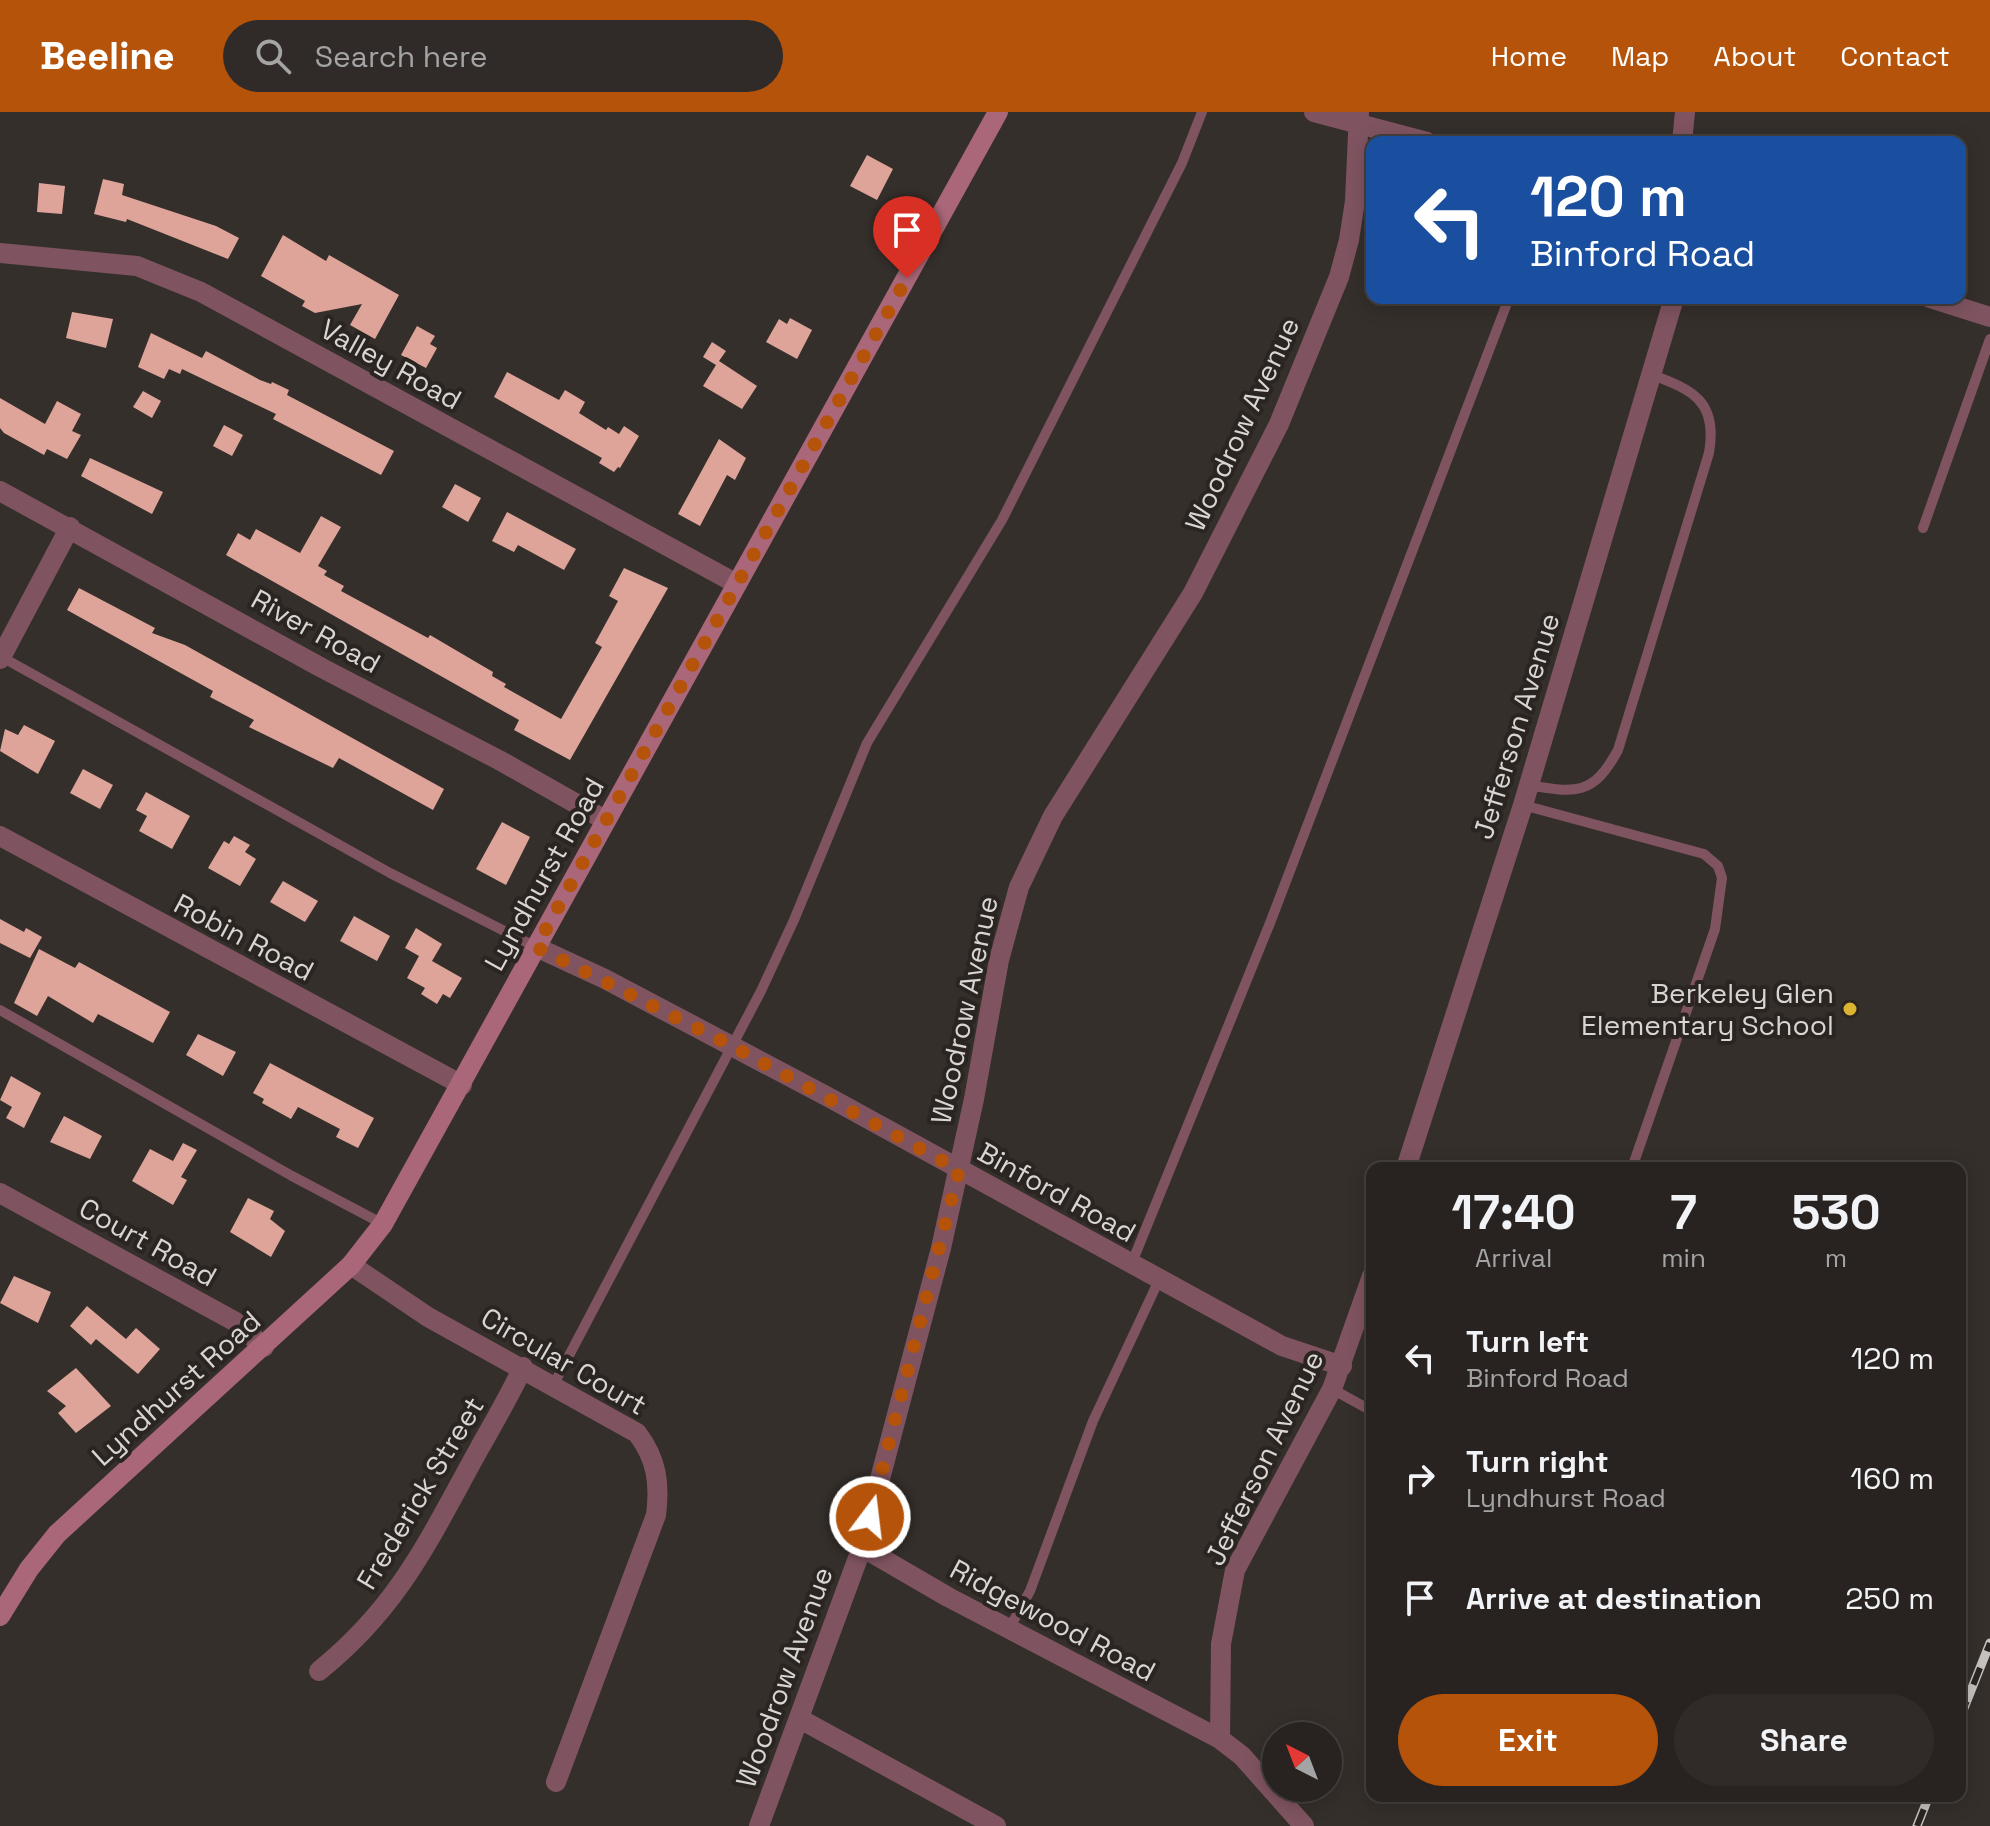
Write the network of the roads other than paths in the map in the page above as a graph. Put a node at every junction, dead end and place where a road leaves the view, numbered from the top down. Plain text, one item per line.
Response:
1 (998, 112) edge
2 (1202, 112) edge
3 (1314, 112) edge
4 (1685, 112) edge
5 (1358, 117) edge
6 (1410, 136) edge
7 (1683, 136) edge
8 (0, 253) edge
9 (1507, 304) edge
10 (1672, 304) edge
11 (1949, 304) edge
12 (1990, 317) edge
13 (1990, 339) edge
14 (1650, 374) junction
15 (0, 491) edge
16 (70, 527) junction
17 (1923, 528) dead end
18 (737, 584) junction
19 (0, 657) edge
20 (1525, 795) junction
21 (605, 820) junction
22 (0, 836) edge
23 (536, 947) junction
24 (0, 1010) edge
25 (730, 1045) junction
26 (462, 1085) junction
27 (1408, 1162) edge
28 (1634, 1162) edge
29 (959, 1170) junction
30 (0, 1193) edge
31 (383, 1224) junction
32 (351, 1265) junction
33 (1131, 1265) junction
34 (1159, 1280) junction
35 (1366, 1294) edge
36 (264, 1347) junction
37 (1342, 1366) junction
38 (523, 1367) junction
39 (554, 1384) junction
40 (1332, 1389) junction
41 (1366, 1408) edge
42 (862, 1547) junction
43 (0, 1616) edge
44 (1009, 1629) junction
45 (319, 1671) dead end
46 (800, 1719) junction
47 (1220, 1739) junction
48 (556, 1782) dead end
49 (759, 1826) edge
50 (996, 1826) edge
51 (1304, 1826) edge

1 - 18 main road, Lyndhurst Road
2 - 25 lane
3 - 5 street
4 - 7 street
5 - 6 street
5 - 29 street, Woodrow Avenue
8 - 18 street, Valley Road
9 - 33 lane
10 - 14 street, Jefferson Avenue
11 - 12 street
13 - 17 lane
14 - 20 street, Jefferson Avenue
14 - 20 lane
15 - 16 street, River Road
16 - 19 street
16 - 21 street, River Road
18 - 21 main road, Lyndhurst Road
19 - 23 lane
20 - 27 street, Jefferson Avenue
20 - 28 lane
21 - 23 main road, Lyndhurst Road
22 - 26 street, Robin Road
23 - 25 street, Binford Road
23 - 26 main road, Lyndhurst Road
24 - 31 lane
25 - 29 street, Binford Road
25 - 39 lane
26 - 31 main road, Lyndhurst Road
29 - 33 street, Binford Road
29 - 42 street, Woodrow Avenue
30 - 36 street, Court Road
31 - 32 main road, Lyndhurst Road
32 - 36 main road, Lyndhurst Road
32 - 38 street, Circular Court
33 - 34 street, Binford Road
34 - 37 street, Binford Road
34 - 44 lane
35 - 37 street, Jefferson Avenue
36 - 43 main road, Lyndhurst Road
37 - 40 street, Jefferson Avenue
38 - 39 street, Circular Court
38 - 45 street, Frederick Street
39 - 48 street, Circular Court
40 - 41 lane
40 - 47 street, Jefferson Avenue
42 - 44 street, Ridgewood Road
42 - 46 street, Woodrow Avenue
44 - 47 street, Ridgewood Road
46 - 49 street, Woodrow Avenue
46 - 50 street
47 - 51 street

